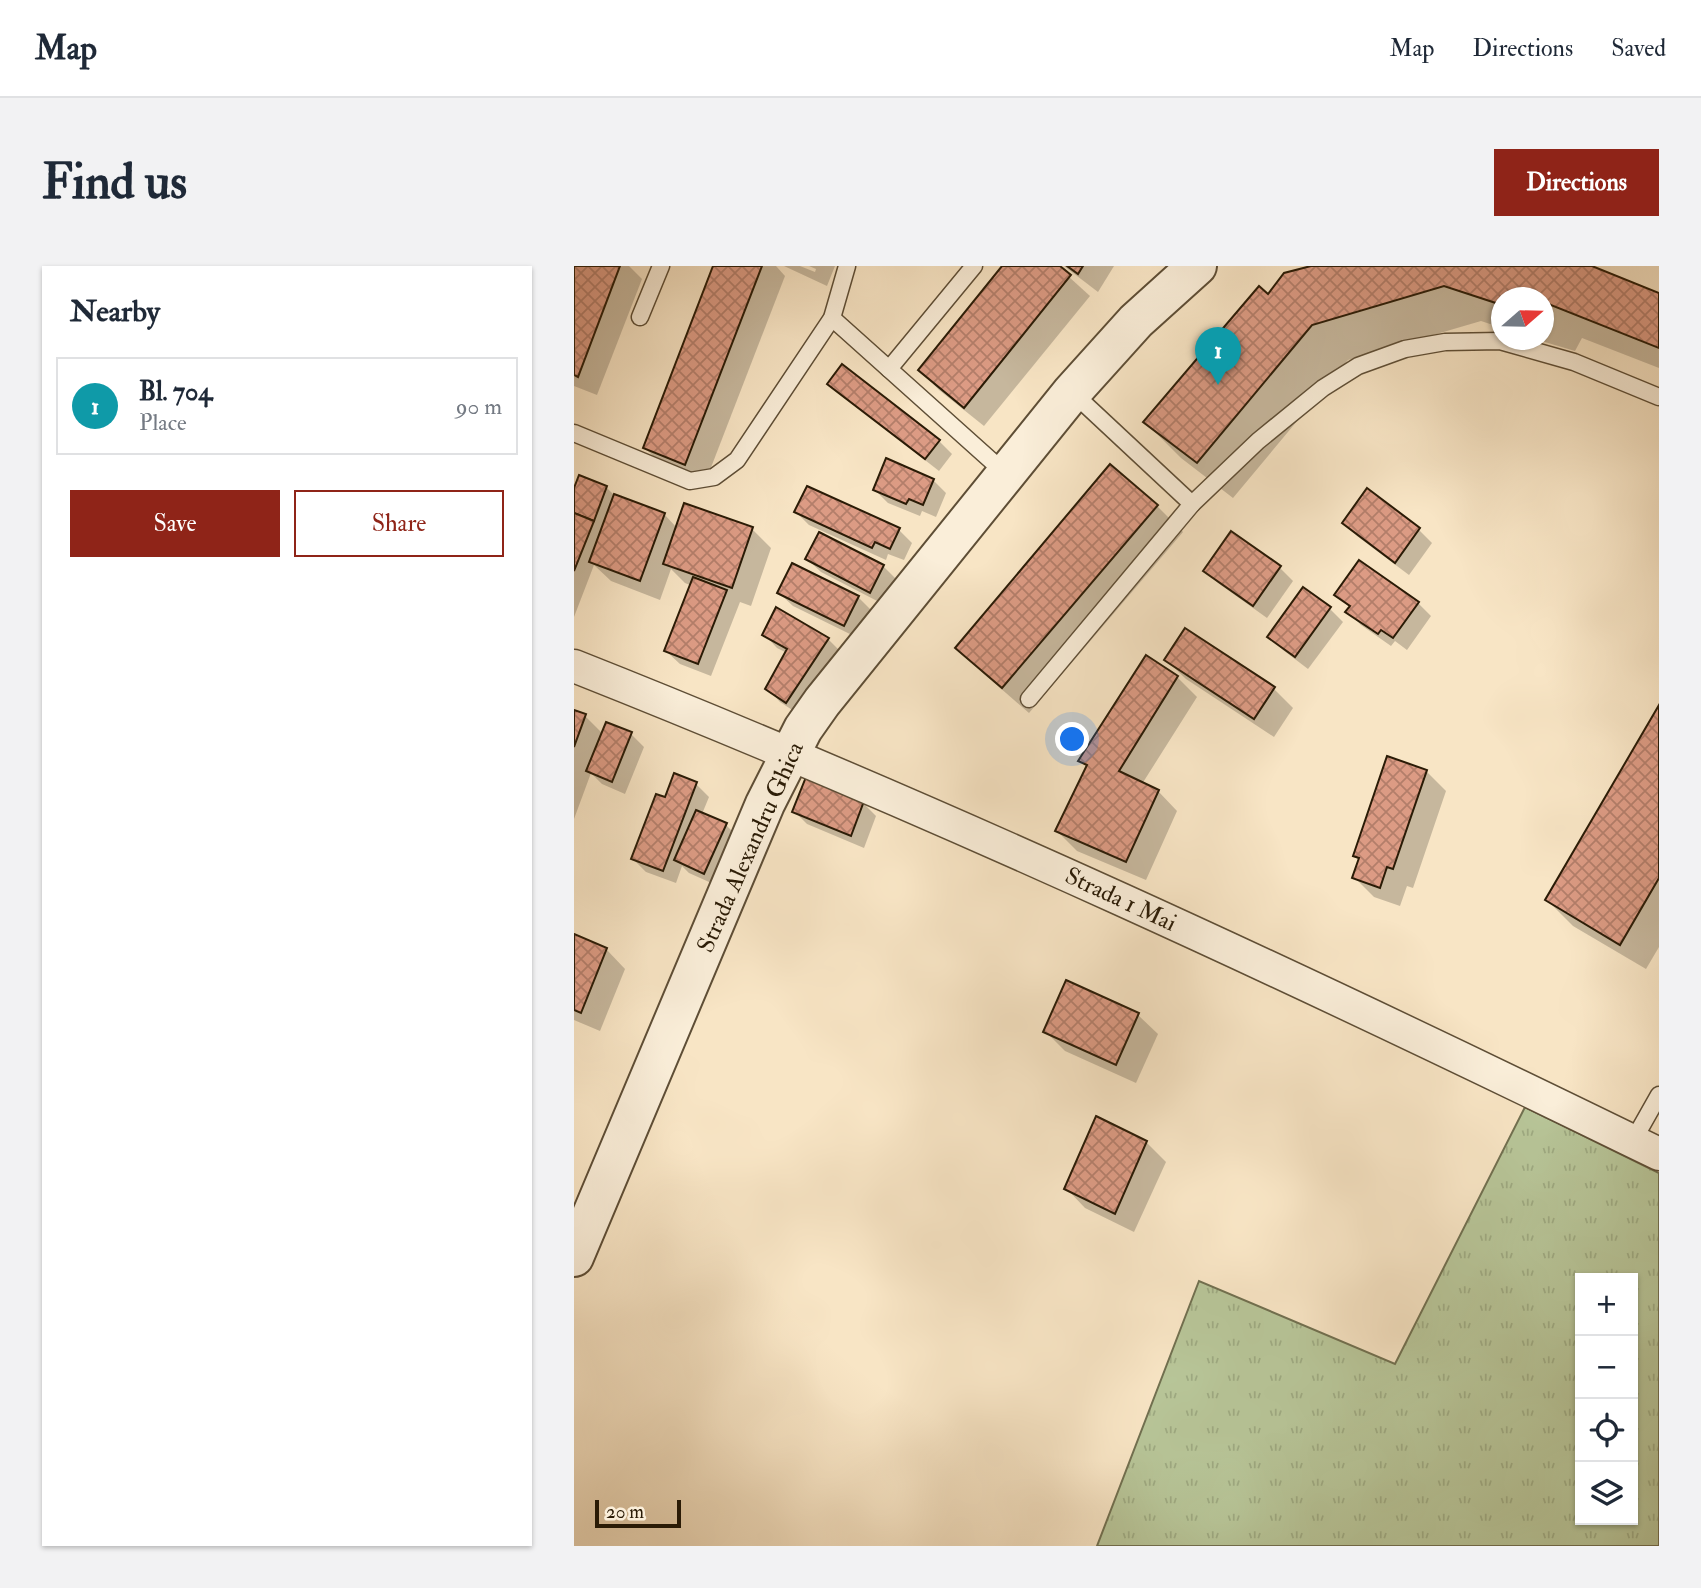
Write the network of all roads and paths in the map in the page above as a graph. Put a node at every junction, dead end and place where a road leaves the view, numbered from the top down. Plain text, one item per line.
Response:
1 (661, 266) edge
2 (847, 266) edge
3 (974, 266) edge
4 (1165, 266) edge
5 (1197, 266) edge
6 (640, 317) dead end
7 (832, 318) junction
8 (1136, 321) junction
9 (889, 369) junction
10 (1072, 392) junction
11 (1659, 397) edge
12 (574, 433) edge
13 (1005, 473) junction
14 (1192, 504) junction
15 (574, 666) edge
16 (1029, 699) dead end
17 (790, 753) junction
18 (1659, 1095) edge
19 (1646, 1147) edge
20 (574, 1257) edge

1 - 6 lane
2 - 7 lane
3 - 9 lane
4 - 8 street, Strada Alexandru Ghica
5 - 8 street, Strada Alexandru Ghica
7 - 9 lane
7 - 12 lane
8 - 10 street, Strada Alexandru Ghica
9 - 13 lane
10 - 13 street, Strada Alexandru Ghica
10 - 14 lane
11 - 14 lane
13 - 17 street, Strada Alexandru Ghica
14 - 16 lane
15 - 17 street, Strada 1 Mai
17 - 19 street, Strada 1 Mai
17 - 20 street, Strada Alexandru Ghica
18 - 19 lane

